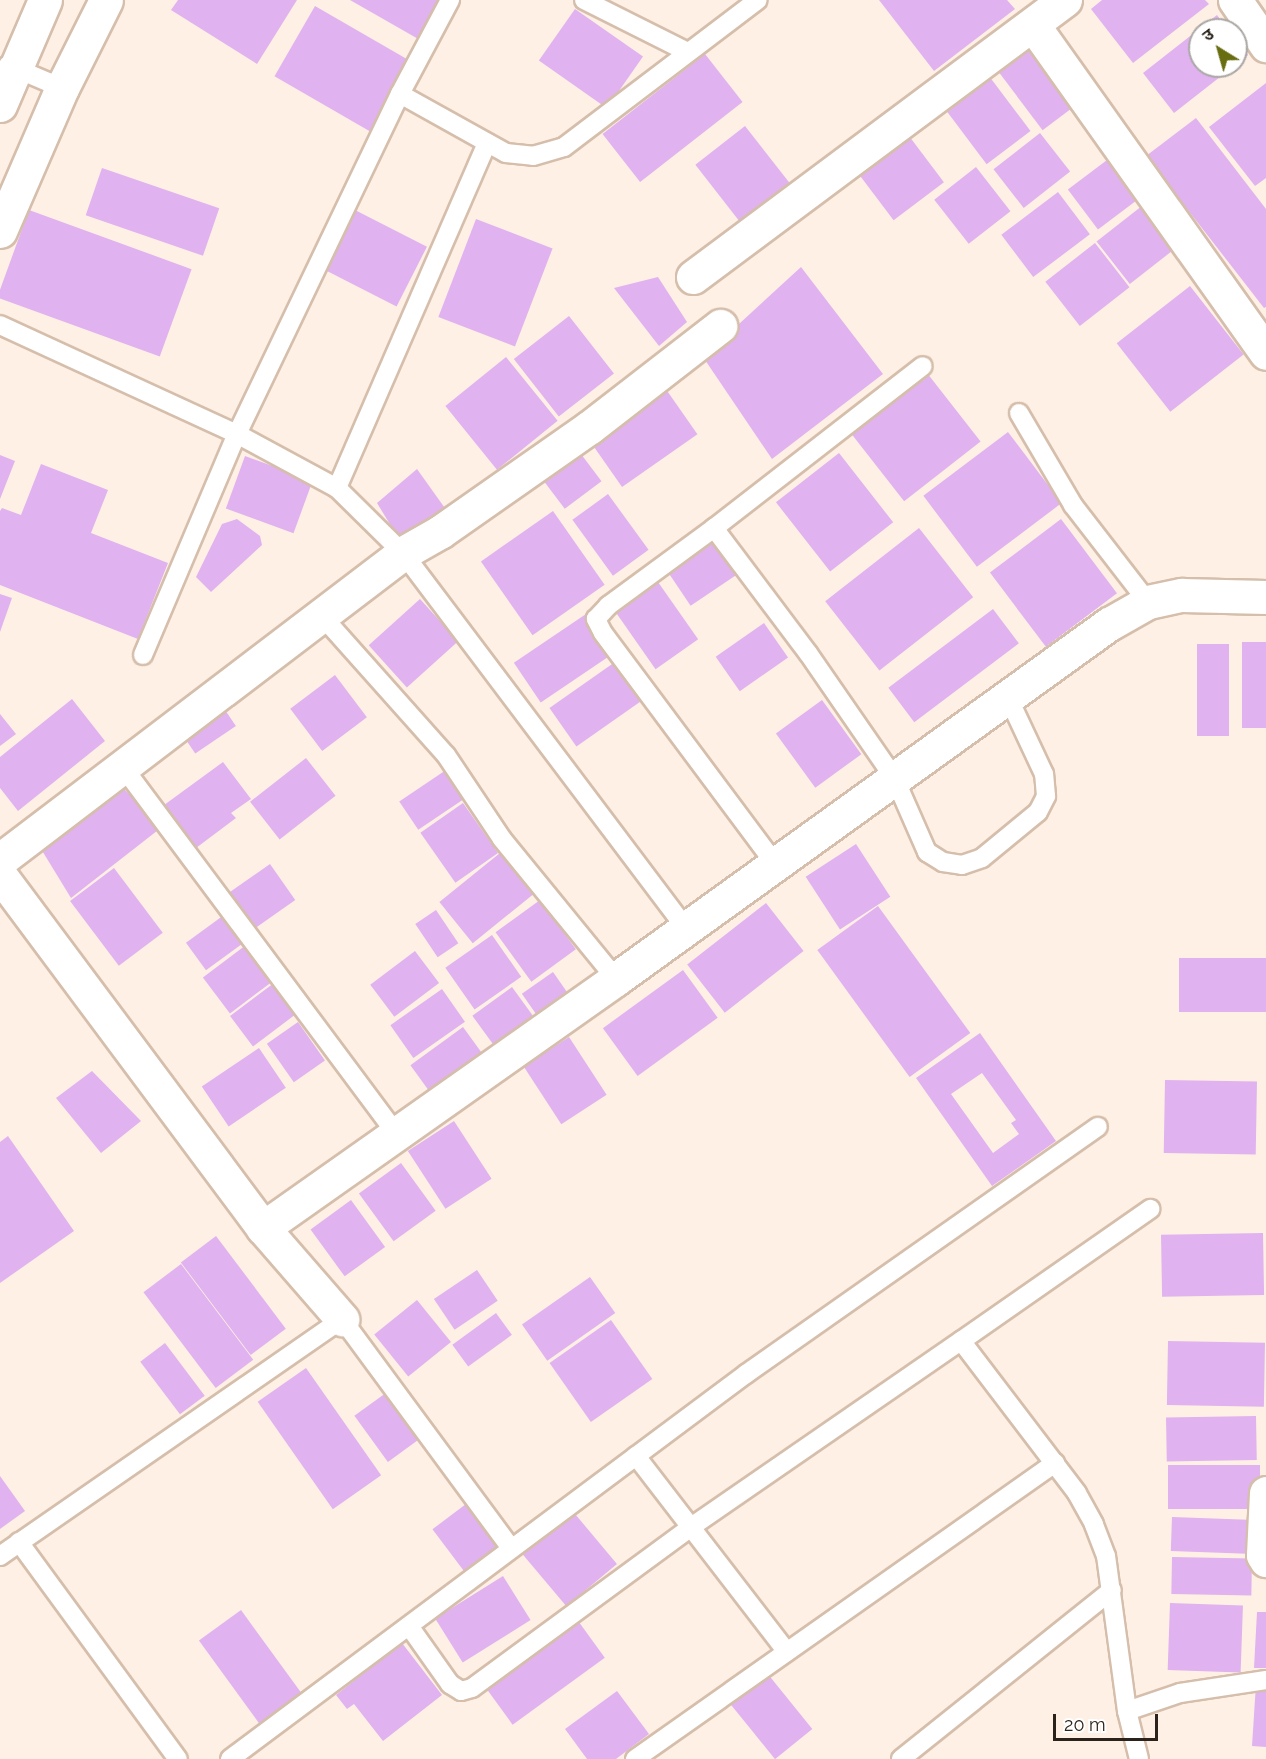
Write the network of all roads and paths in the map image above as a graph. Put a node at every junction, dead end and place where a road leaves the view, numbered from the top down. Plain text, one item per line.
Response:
1 (45, 0) edge
2 (106, 0) edge
3 (450, 0) edge
4 (584, 0) edge
5 (758, 0) edge
6 (1065, 0) edge
7 (1235, 0) edge
8 (1033, 25) junction
9 (1266, 45) edge
10 (688, 52) junction
11 (8, 65) edge
12 (62, 88) junction
13 (400, 94) junction
14 (0, 105) edge
15 (487, 142) junction
16 (0, 231) edge
17 (693, 277) dead end
18 (0, 324) edge
19 (720, 326) dead end
20 (1266, 353) edge
21 (923, 366) dead end
22 (1019, 413) dead end
23 (237, 434) junction
24 (337, 488) junction
25 (714, 528) junction
26 (403, 553) junction
27 (1266, 597) edge
28 (1148, 602) junction
29 (322, 616) junction
30 (142, 656) dead end
31 (1008, 697) junction
32 (123, 767) junction
33 (895, 779) junction
34 (0, 860) edge
35 (776, 865) junction
36 (0, 875) edge
37 (686, 929) junction
38 (616, 980) junction
39 (1098, 1127) dead end
40 (398, 1135) junction
41 (1150, 1209) dead end
42 (263, 1228) junction
43 (342, 1319) junction
44 (962, 1341) junction
45 (636, 1456) junction
46 (1054, 1463) junction
47 (1266, 1493) edge
48 (691, 1527) junction
49 (19, 1542) junction
50 (511, 1548) junction
51 (0, 1556) edge
52 (1266, 1560) edge
53 (1112, 1590) junction
54 (409, 1626) junction
55 (787, 1652) junction
56 (1266, 1680) edge
57 (1126, 1711) junction
58 (178, 1759) edge
59 (230, 1759) edge
60 (635, 1759) edge
61 (901, 1759) edge
62 (1139, 1759) edge

1 - 11 main road
2 - 12 main road
3 - 13 lane
4 - 10 lane
5 - 10 lane
6 - 8 main road
7 - 9 main road
8 - 17 main road
8 - 20 main road
10 - 15 lane
11 - 12 lane
11 - 14 main road
12 - 16 main road
13 - 15 lane
13 - 23 lane
15 - 24 lane
18 - 23 lane
19 - 26 main road
21 - 25 lane
22 - 28 lane
23 - 24 lane
23 - 30 lane
24 - 26 lane
25 - 33 lane
25 - 35 lane
26 - 29 main road
26 - 37 lane
27 - 28 main road
28 - 31 main road
29 - 32 main road
29 - 38 lane
31 - 33 main road
31 - 33 lane
32 - 34 main road
32 - 40 lane
33 - 35 main road
35 - 37 main road
36 - 42 main road
37 - 38 main road
38 - 40 main road
39 - 45 lane
40 - 42 main road
41 - 44 lane
42 - 43 main road
43 - 49 lane
43 - 50 lane
44 - 46 lane
44 - 48 lane
45 - 48 lane
45 - 50 lane
46 - 53 lane
46 - 55 lane
47 - 52 main road
48 - 54 lane
48 - 55 lane
49 - 51 lane
49 - 58 lane
50 - 54 lane
53 - 57 lane
53 - 61 lane
54 - 59 lane
55 - 60 lane
56 - 57 lane
57 - 62 lane

